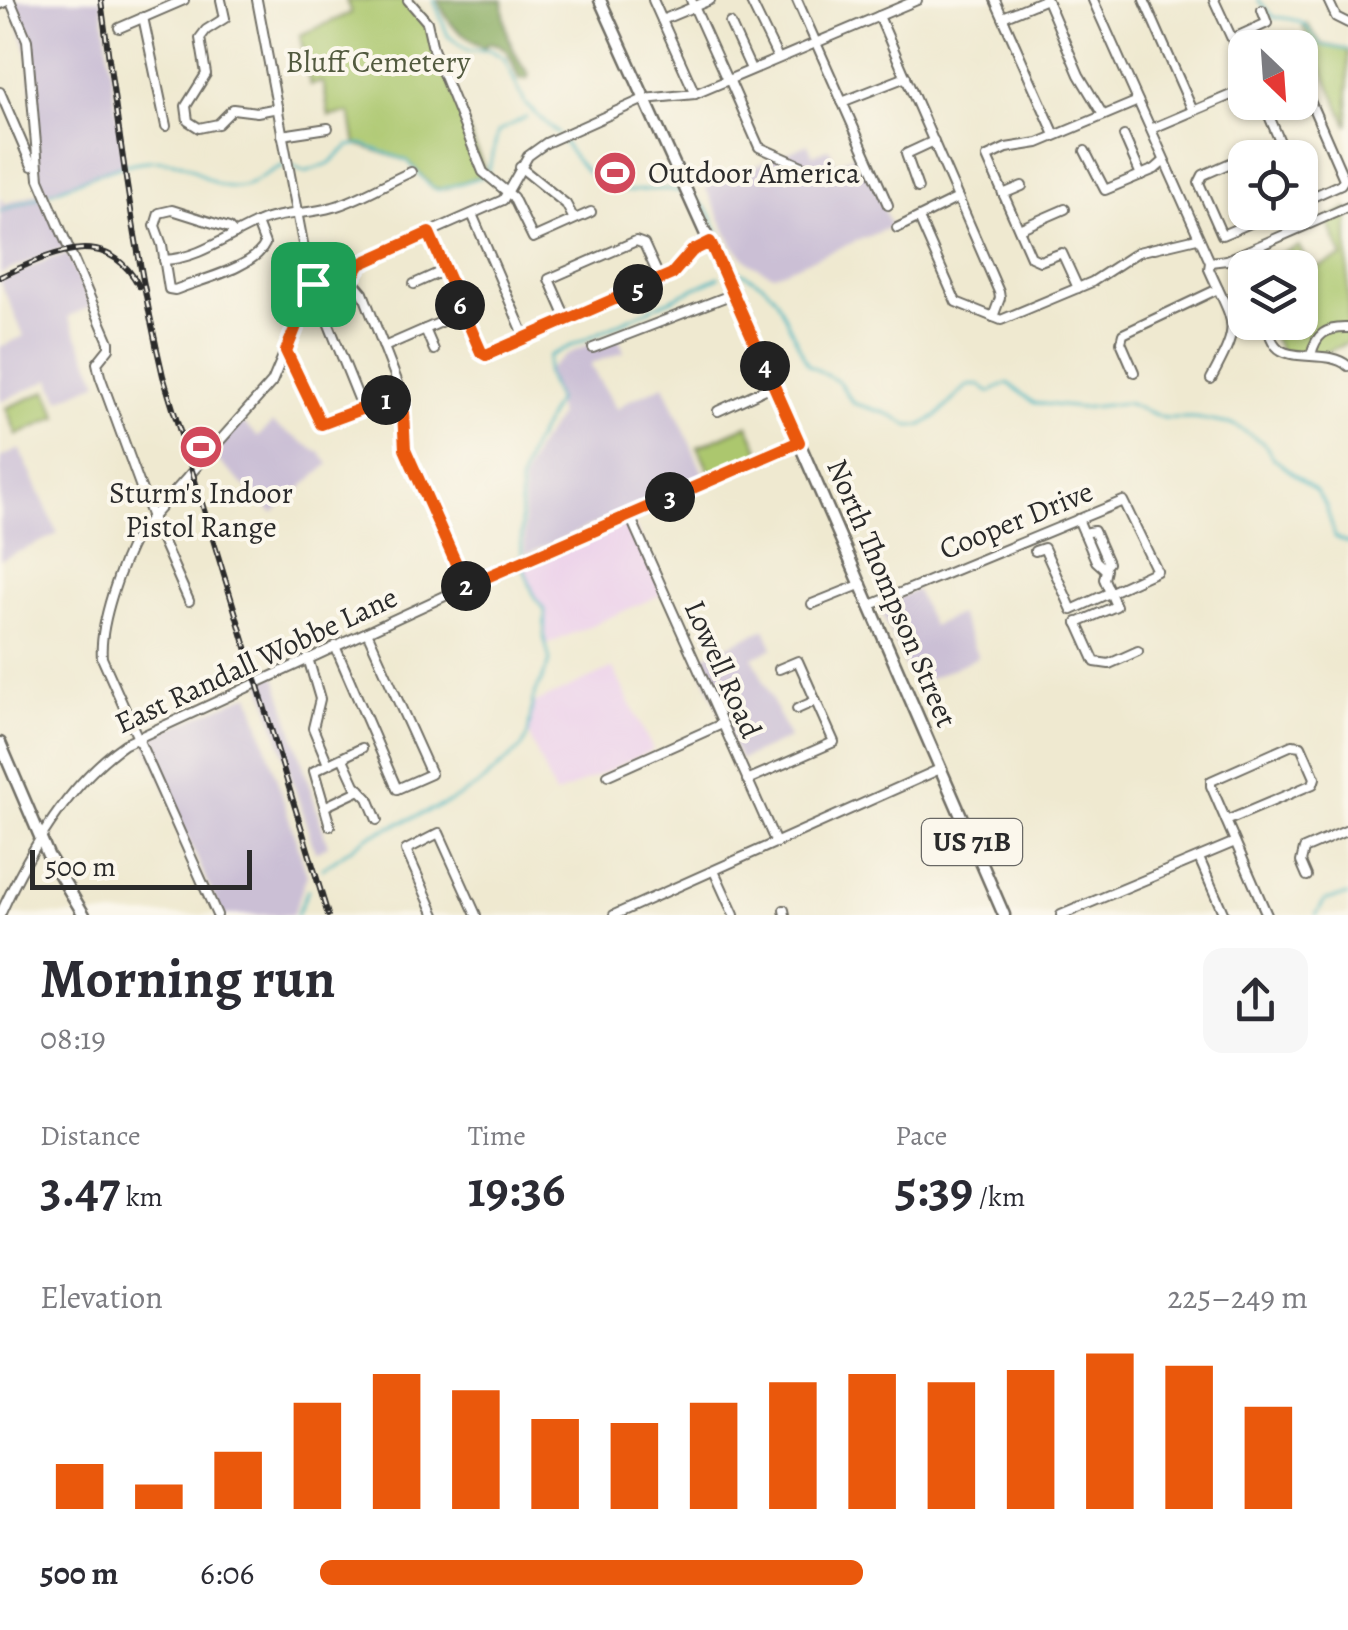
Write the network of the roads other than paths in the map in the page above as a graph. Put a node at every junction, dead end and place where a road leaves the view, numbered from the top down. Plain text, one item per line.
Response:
1 (184, 0) edge
2 (221, 0) edge
3 (257, 0) edge
4 (408, 0) edge
5 (600, 0) edge
6 (653, 0) edge
7 (710, 0) edge
8 (750, 0) edge
9 (916, 0) edge
10 (995, 0) edge
11 (1045, 0) edge
12 (1093, 0) edge
13 (1144, 0) edge
14 (1214, 0) edge
15 (1328, 0) edge
16 (6, 1) edge
17 (801, 1) edge
18 (693, 3) edge
19 (1262, 10) dead end
20 (879, 16) junction
21 (143, 18) junction
22 (1003, 18) junction
23 (662, 20) junction
24 (1348, 22) edge
25 (730, 23) dead end
26 (119, 28) dead end
27 (1228, 30) edge
28 (1252, 30) edge
29 (816, 42) junction
30 (778, 58) junction
31 (751, 70) junction
32 (906, 77) junction
33 (728, 80) junction
34 (0, 92) edge
35 (695, 94) junction
36 (1228, 96) edge
37 (644, 99) junction
38 (668, 99) junction
39 (1138, 100) junction
40 (842, 102) junction
41 (278, 108) junction
42 (1193, 111) junction
43 (614, 113) junction
44 (1103, 115) junction
45 (1318, 120) edge
46 (618, 122) dead end
47 (1050, 124) junction
48 (656, 125) junction
49 (166, 126) dead end
50 (328, 128) dead end
51 (1070, 129) junction
52 (1150, 129) junction
53 (282, 134) junction
54 (1055, 136) junction
55 (1124, 136) dead end
56 (934, 141) junction
57 (23, 144) junction
58 (36, 145) junction
59 (1085, 152) dead end
60 (1228, 164) edge
61 (1166, 165) junction
62 (32, 166) dead end
63 (520, 167) junction
64 (411, 172) dead end
65 (1141, 175) junction
66 (822, 176) dead end
67 (1022, 186) dead end
68 (918, 188) dead end
69 (508, 194) junction
70 (1003, 194) junction
71 (1318, 194) edge
72 (958, 198) junction
73 (888, 205) dead end
74 (1348, 207) edge
75 (1065, 209) dead end
76 (592, 212) dead end
77 (297, 214) junction
78 (472, 214) junction
79 (919, 218) junction
80 (574, 219) junction
81 (257, 223) junction
82 (897, 228) dead end
83 (1019, 229) junction
84 (1234, 230) edge
85 (429, 233) junction
86 (234, 234) junction
87 (1222, 235) junction
88 (710, 242) junction
89 (1198, 242) junction
90 (164, 260) junction
91 (1227, 260) joint
92 (1210, 262) junction
93 (445, 270) junction
94 (351, 279) junction
95 (660, 279) junction
96 (313, 284) junction
97 (414, 284) dead end
98 (1078, 288) junction
99 (1218, 289) junction
100 (734, 294) junction
101 (464, 312) junction
102 (993, 317) junction
103 (567, 320) junction
104 (1348, 328) edge
105 (425, 329) junction
106 (526, 337) junction
107 (1273, 340) edge
108 (384, 347) junction
109 (594, 348) dead end
110 (434, 350) dead end
111 (286, 351) junction
112 (1311, 355) junction
113 (1348, 366) edge
114 (1134, 372) dead end
115 (1211, 379) dead end
116 (774, 386) junction
117 (402, 394) junction
118 (363, 409) junction
119 (718, 411) dead end
120 (799, 442) junction
121 (151, 514) junction
122 (629, 514) junction
123 (1078, 519) junction
124 (1036, 551) dead end
125 (862, 584) junction
126 (466, 586) junction
127 (1110, 592) junction
128 (189, 601) dead end
129 (812, 604) dead end
130 (871, 605) junction
131 (1072, 610) junction
132 (1077, 622) junction
133 (367, 632) junction
134 (335, 646) junction
135 (1138, 651) dead end
136 (308, 658) junction
137 (779, 669) dead end
138 (816, 700) junction
139 (797, 708) dead end
140 (722, 724) junction
141 (138, 737) junction
142 (0, 743) edge
143 (362, 748) dead end
144 (343, 758) junction
145 (328, 764) junction
146 (940, 770) junction
147 (608, 774) dead end
148 (747, 780) junction
149 (360, 790) junction
150 (324, 807) junction
151 (31, 816) junction
152 (55, 819) junction
153 (377, 820) dead end
154 (1226, 821) junction
155 (330, 826) dead end
156 (1348, 830) edge
157 (41, 838) junction
158 (1235, 842) junction
159 (776, 843) junction
160 (1198, 858) junction
161 (27, 861) junction
162 (52, 864) junction
163 (714, 871) junction
164 (1308, 876) dead end
165 (0, 915) edge
166 (84, 915) edge
167 (216, 915) edge
168 (434, 915) edge
169 (476, 915) edge
170 (614, 915) edge
171 (734, 915) edge
172 (1004, 915) edge
173 (1061, 915) edge
174 (1224, 915) edge
175 (1267, 915) edge

1 - 21 street
2 - 41 street
3 - 41 street
4 - 69 street
5 - 37 main road, North Thompson Street / US 71B
6 - 23 street
7 - 18 street
8 - 30 street
9 - 20 street
10 - 22 street
11 - 22 street
11 - 44 street
12 - 39 street
13 - 42 street
14 - 27 street
15 - 24 street
16 - 58 street
17 - 29 street
18 - 23 street
18 - 33 street
19 - 28 street
20 - 29 street
20 - 32 street
21 - 26 street
21 - 49 street
22 - 47 street
23 - 35 street
25 - 31 street
29 - 30 street
29 - 40 street
30 - 31 street
31 - 33 street
32 - 40 street
32 - 56 street
33 - 35 street
33 - 66 street
34 - 57 street
35 - 38 street
36 - 42 street
37 - 38 street
37 - 43 street
37 - 48 main road, North Thompson Street / US 71B
38 - 48 street
39 - 44 street
39 - 52 street
40 - 73 street
41 - 53 street
42 - 52 street
43 - 46 street
43 - 63 street
44 - 51 street
45 - 71 street
47 - 51 street
47 - 54 street
48 - 88 main road, North Thompson Street / US 71B
50 - 53 street
51 - 54 street
52 - 61 street
53 - 77 street
54 - 70 street
55 - 65 street
56 - 68 street
56 - 72 street
57 - 58 street
57 - 62 street
58 - 121 street
59 - 65 street
60 - 87 street
61 - 65 street
61 - 89 street
63 - 69 street
63 - 80 street
64 - 77 street
67 - 70 street
69 - 78 street
69 - 80 street
70 - 83 street
72 - 79 street
72 - 102 street
74 - 91 street
75 - 83 street
76 - 80 street
77 - 81 street
77 - 96 street
78 - 85 street
78 - 106 street
79 - 82 street
79 - 102 street
81 - 86 street
81 - 90 street
83 - 98 street
84 - 87 street
85 - 93 street
85 - 94 street
86 - 90 street
86 - 90 street
87 - 89 street
88 - 95 street
88 - 100 main road, North Thompson Street / US 71B
89 - 92 street
89 - 98 street
91 - 92 street
92 - 99 street
93 - 97 street
93 - 101 street
94 - 96 street
94 - 108 street
95 - 103 street
95 - 103 street
96 - 111 street
96 - 118 street
98 - 102 street
99 - 114 street
99 - 115 street
100 - 109 street
100 - 116 main road, North Thompson Street / US 71B
101 - 105 street
101 - 106 street
103 - 106 street
104 - 112 street
105 - 108 street
105 - 110 street
107 - 112 street
108 - 117 street
111 - 118 street
111 - 121 street
112 - 113 street
116 - 119 street
116 - 120 main road, North Thompson Street / US 71B
117 - 118 street
117 - 126 street
120 - 122 street, East Randall Wobbe Lane
120 - 125 main road, North Thompson Street / US 71B
121 - 128 street
121 - 141 street
122 - 126 street, East Randall Wobbe Lane
122 - 140 street, Lowell Road
123 - 127 street
123 - 127 street, Cooper Drive
123 - 130 street, Cooper Drive
124 - 131 street
125 - 129 street
125 - 130 main road, North Thompson Street / US 71B
126 - 133 street, East Randall Wobbe Lane
127 - 131 street
127 - 132 street
130 - 146 main road, North Thompson Street / US 71B
131 - 132 street
132 - 135 street
133 - 134 street, East Randall Wobbe Lane
133 - 134 street
134 - 136 street, East Randall Wobbe Lane
136 - 141 street, East Randall Wobbe Lane
136 - 145 street
137 - 138 street
138 - 139 street
138 - 148 street
140 - 147 street
140 - 148 street, Lowell Road
141 - 152 street, East Randall Wobbe Lane
141 - 167 street
142 - 151 main road
143 - 144 street
144 - 145 street
144 - 149 street
145 - 150 street
146 - 159 street
146 - 172 main road, US 71B
148 - 159 street, Lowell Road
149 - 150 street
149 - 153 street
150 - 155 street
151 - 152 street
151 - 157 main road
152 - 157 street, East Randall Wobbe Lane
154 - 154 street
154 - 158 street
156 - 164 street
157 - 161 street, East Randall Wobbe Lane
157 - 162 main road
158 - 160 street
158 - 175 street
159 - 163 street
160 - 173 street
160 - 174 street
161 - 162 street
161 - 165 street, East Randall Wobbe Lane
162 - 166 main road
163 - 170 street
163 - 171 street
168 - 169 street

